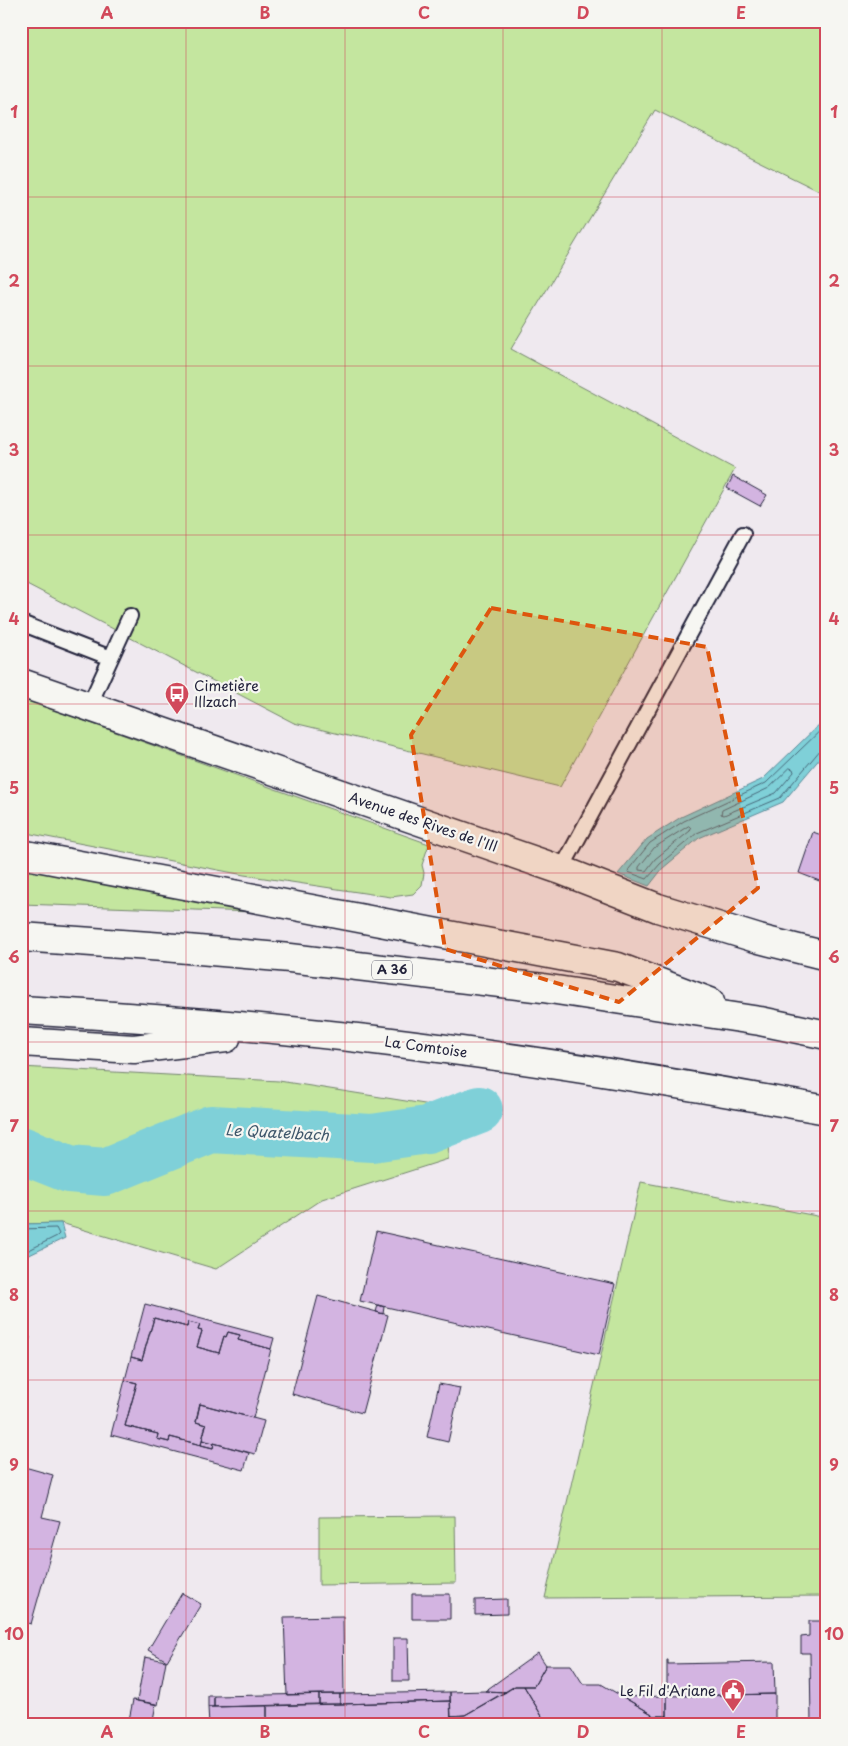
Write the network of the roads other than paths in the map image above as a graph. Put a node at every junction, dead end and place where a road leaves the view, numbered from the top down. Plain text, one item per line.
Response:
1 (743, 534) dead end
2 (130, 616) dead end
3 (21, 623) edge
4 (111, 658) junction
5 (21, 683) edge
6 (89, 706) junction
7 (21, 854) edge
8 (561, 870) junction
9 (21, 937) edge
10 (827, 956) edge
11 (21, 1010) edge
12 (760, 1021) junction
13 (289, 1030) junction
14 (827, 1035) edge
15 (21, 1042) edge
16 (827, 1110) edge

1 - 8 lane
2 - 4 lane
3 - 4 lane
4 - 6 lane
5 - 6 main road, Avenue des Rives de l'Ill
6 - 8 main road, Avenue des Rives de l'Ill
7 - 12 main road
8 - 10 main road, Avenue des Rives de l'Ill
9 - 12 main road, A 36
11 - 13 main road, La Comtoise
12 - 14 main road, A 36
13 - 15 main road
13 - 16 main road, La Comtoise

